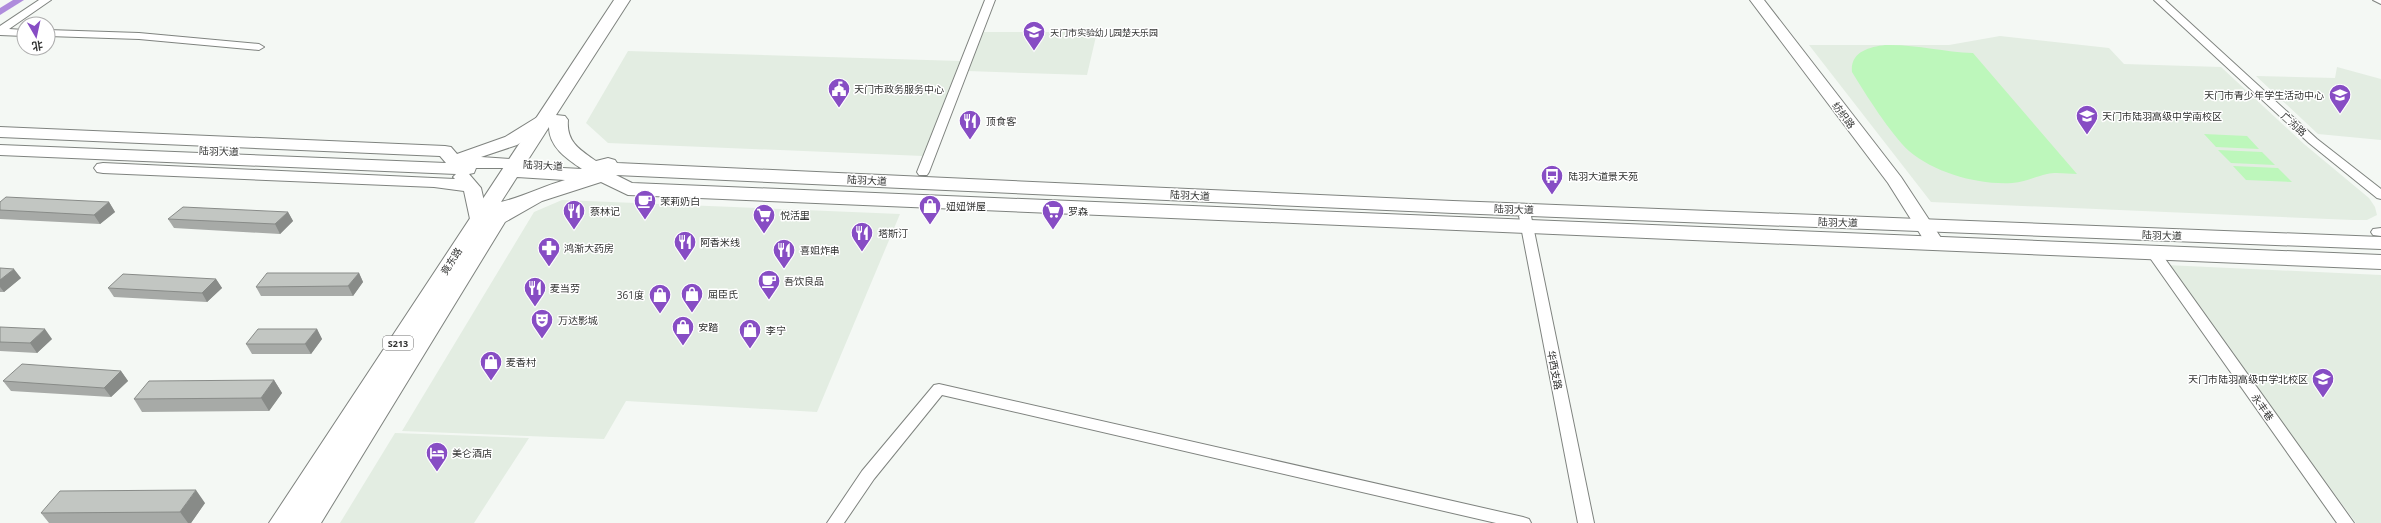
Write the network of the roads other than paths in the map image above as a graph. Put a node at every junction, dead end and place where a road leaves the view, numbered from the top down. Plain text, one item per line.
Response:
1 (46, 0) edge
2 (622, 0) edge
3 (635, 0) edge
4 (990, 0) edge
5 (1757, 0) edge
6 (2160, 0) edge
7 (2378, 0) edge
8 (2381, 1) edge
9 (0, 32) edge
10 (16, 33) edge
11 (56, 33) edge
12 (259, 47) dead end
13 (552, 119) junction
14 (0, 132) edge
15 (0, 142) edge
16 (0, 150) edge
17 (0, 163) edge
18 (451, 165) junction
19 (521, 168) junction
20 (599, 172) junction
21 (923, 172) junction
22 (469, 186) junction
23 (2381, 194) edge
24 (488, 218) junction
25 (1526, 222) junction
26 (1926, 229) junction
27 (2380, 238) edge
28 (2153, 252) junction
29 (2381, 262) edge
30 (282, 523) edge
31 (307, 523) edge
32 (835, 523) edge
33 (1523, 523) edge
34 (1586, 523) edge
35 (2346, 523) edge

1 - 9 street
2 - 13 main road, 竟东路 / S213
3 - 13 main road, 竟东路 / S213
4 - 21 street
5 - 26 main road, 纺织路
6 - 23 street, 广沟路
7 - 8 street
9 - 10 street
11 - 12 street
13 - 18 main road
13 - 19 main road, 竟东路 / S213
13 - 20 main road
14 - 18 main road
15 - 18 main road, 陆羽大道
16 - 18 main road, 陆羽大道
17 - 22 main road
18 - 19 main road, 陆羽大道
18 - 22 main road
19 - 20 main road, 陆羽大道
19 - 24 main road, 竟东路 / S213
20 - 21 main road
20 - 24 main road
20 - 25 main road
20 - 26 main road, 陆羽大道
21 - 26 main road
22 - 24 main road
24 - 30 main road, 竟东路 / S213
24 - 31 main road, 竟东路 / S213
25 - 26 main road
25 - 34 street, 华西支路
26 - 27 main road, 陆羽大道
26 - 28 main road
28 - 29 main road
28 - 35 street, 永丰巷
32 - 33 street

